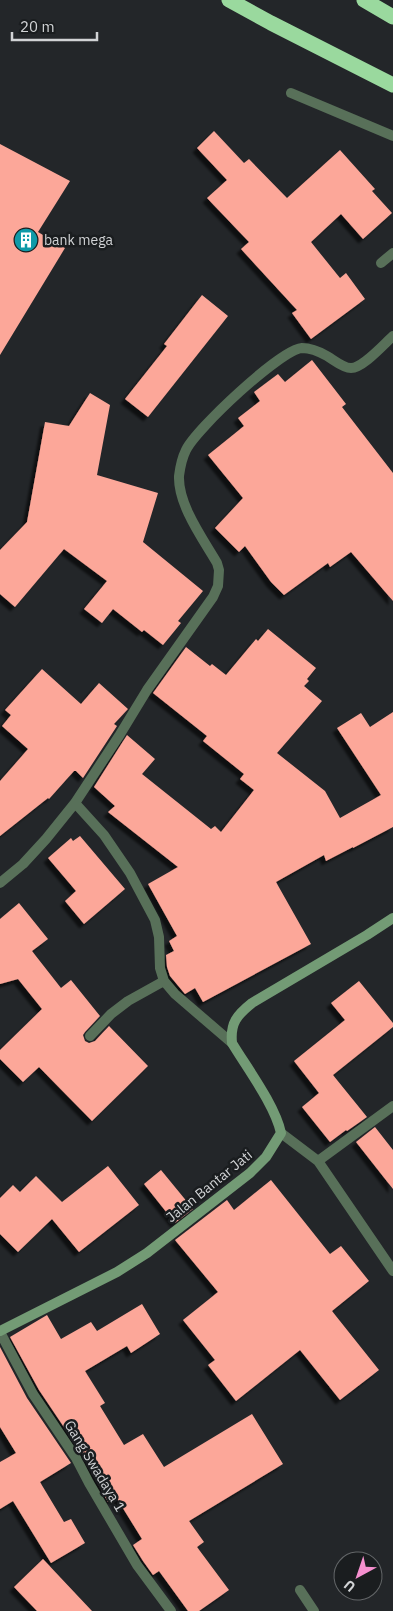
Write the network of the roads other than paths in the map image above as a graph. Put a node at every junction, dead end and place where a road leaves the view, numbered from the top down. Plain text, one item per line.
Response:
1 (229, 0) edge
2 (364, 0) edge
3 (393, 17) edge
4 (393, 85) edge
5 (290, 93) dead end
6 (393, 136) edge
7 (393, 253) edge
8 (381, 263) dead end
9 (393, 336) edge
10 (76, 802) junction
11 (0, 883) edge
12 (393, 918) edge
13 (164, 981) junction
14 (90, 1036) dead end
15 (232, 1043) junction
16 (393, 1106) edge
17 (281, 1133) junction
18 (318, 1161) junction
19 (393, 1271) edge
20 (0, 1332) edge
21 (300, 1590) dead end
22 (170, 1611) edge
23 (314, 1611) edge

1 - 4 highway
2 - 3 highway
5 - 6 street
7 - 8 street
9 - 10 street
10 - 11 street
10 - 13 street
12 - 15 street
13 - 14 street
13 - 15 street
15 - 17 street
16 - 18 street
17 - 18 street
17 - 20 street, Jalan Bantar Jati
18 - 19 street
20 - 22 street, Gang Swadaya 1
21 - 23 street

